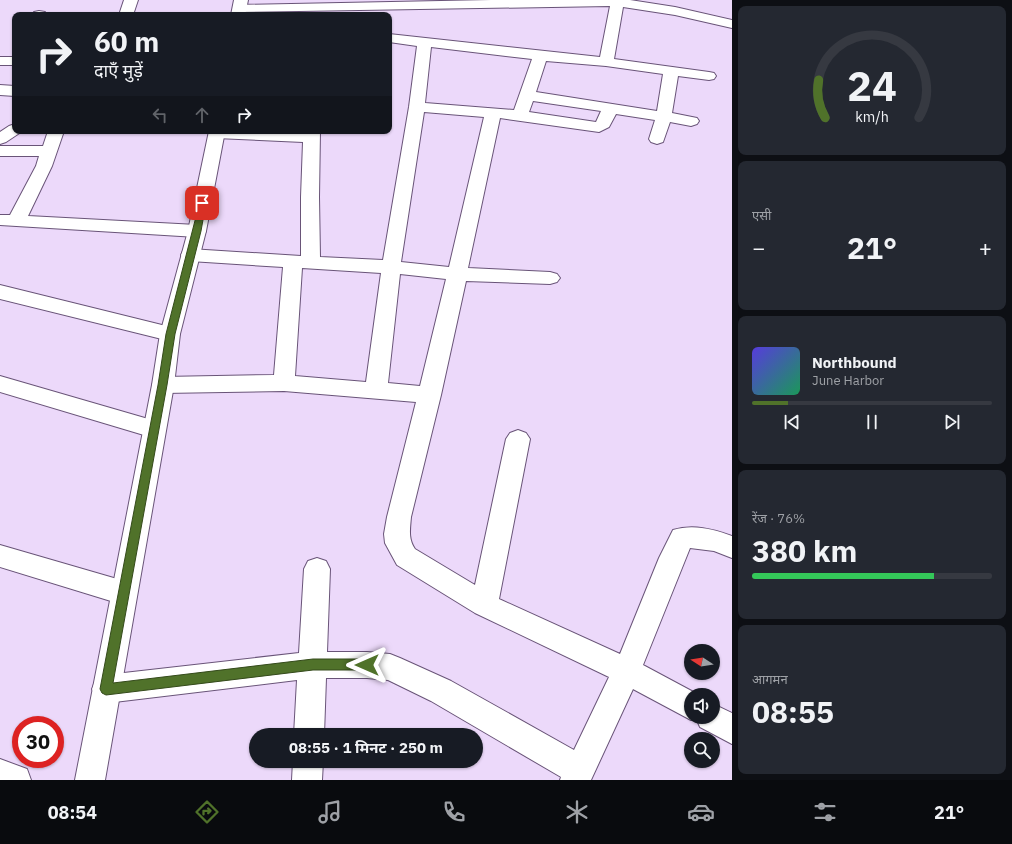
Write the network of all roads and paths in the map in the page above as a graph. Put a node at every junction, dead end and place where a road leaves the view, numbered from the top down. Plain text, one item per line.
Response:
1 (131, 0) edge
2 (618, 1) edge
3 (432, 3) edge
4 (677, 5) edge
5 (240, 8) edge
6 (127, 12) edge
7 (732, 24) edge
8 (392, 38) edge
9 (425, 42) junction
10 (540, 56) junction
11 (606, 62) junction
12 (671, 71) junction
13 (709, 76) dead end
14 (0, 90) edge
15 (12, 91) edge
16 (527, 95) junction
17 (417, 108) junction
18 (610, 108) junction
19 (493, 112) junction
20 (520, 115) junction
21 (664, 117) junction
22 (691, 121) dead end
23 (12, 131) edge
24 (55, 134) edge
25 (217, 134) edge
26 (312, 134) edge
27 (657, 138) dead end
28 (0, 139) edge
29 (0, 151) edge
30 (50, 151) junction
31 (8, 221) edge
32 (197, 231) junction
33 (190, 255) junction
34 (302, 262) junction
35 (391, 267) junction
36 (458, 274) junction
37 (550, 278) dead end
38 (0, 292) edge
39 (170, 334) junction
40 (284, 383) junction
41 (0, 384) edge
42 (163, 385) junction
43 (376, 391) junction
44 (430, 395) junction
45 (154, 429) junction
46 (518, 439) dead end
47 (732, 547) edge
48 (0, 556) edge
49 (317, 569) dead end
50 (124, 593) junction
51 (484, 606) junction
52 (313, 665) junction
53 (627, 671) junction
54 (106, 689) junction
55 (684, 702) edge
56 (720, 722) edge
57 (309, 728) edge
58 (732, 729) edge
59 (308, 768) edge
60 (0, 774) edge
61 (577, 775) edge
62 (16, 780) edge
63 (90, 780) edge
64 (307, 780) edge

1 - 6 main road
2 - 3 main road
2 - 4 main road
2 - 11 main road
3 - 5 main road
4 - 7 main road
8 - 9 main road
9 - 10 main road
9 - 17 main road
10 - 11 main road
10 - 16 main road
11 - 12 main road
12 - 13 main road
12 - 21 main road
14 - 15 main road
16 - 18 main road
16 - 20 main road
17 - 19 main road
17 - 35 main road
18 - 20 main road
18 - 21 main road
19 - 20 main road
19 - 36 main road
21 - 22 main road
21 - 27 main road
23 - 28 main road
24 - 30 main road
25 - 32 main road
26 - 34 main road
29 - 30 main road
30 - 31 main road
31 - 32 main road
32 - 33 main road
33 - 34 main road
33 - 39 main road
34 - 35 main road
34 - 40 main road
35 - 36 main road
35 - 43 main road
36 - 37 main road
36 - 44 main road
38 - 39 main road
39 - 42 main road
40 - 42 main road
40 - 43 main road
41 - 45 main road
42 - 45 main road
43 - 44 main road
44 - 51 main road
45 - 50 main road
46 - 51 main road
47 - 53 main road
48 - 50 main road
49 - 52 main road
50 - 54 main road
51 - 53 main road
52 - 54 main road
52 - 57 main road
52 - 61 main road
53 - 55 main road
53 - 61 main road
54 - 63 main road
56 - 58 main road
59 - 64 main road
60 - 62 main road

